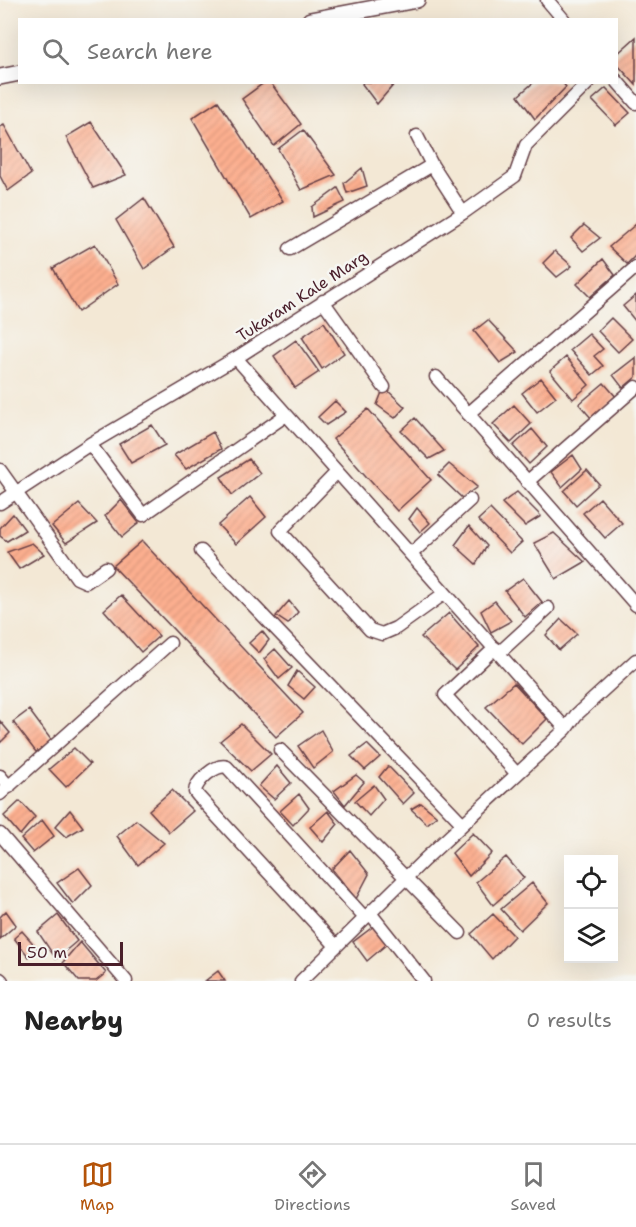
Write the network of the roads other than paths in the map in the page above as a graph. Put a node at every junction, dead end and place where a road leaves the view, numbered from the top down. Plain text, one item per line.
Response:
1 (413, 0) edge
2 (547, 0) edge
3 (320, 18) edge
4 (562, 18) edge
5 (18, 73) edge
6 (0, 77) edge
7 (618, 82) edge
8 (587, 84) edge
9 (636, 103) edge
10 (417, 136) dead end
11 (432, 165) junction
12 (463, 213) junction
13 (290, 249) dead end
14 (636, 267) edge
15 (322, 301) junction
16 (236, 358) junction
17 (436, 377) dead end
18 (384, 387) dead end
19 (636, 387) edge
20 (468, 414) junction
21 (286, 416) junction
22 (90, 444) junction
23 (0, 470) edge
24 (337, 472) junction
25 (527, 482) junction
26 (16, 492) junction
27 (470, 500) dead end
28 (0, 503) edge
29 (201, 551) dead end
30 (411, 554) junction
31 (106, 568) dead end
32 (445, 593) junction
33 (636, 605) edge
34 (548, 609) dead end
35 (170, 643) dead end
36 (497, 651) junction
37 (636, 660) edge
38 (566, 729) junction
39 (280, 750) dead end
40 (517, 774) junction
41 (0, 776) edge
42 (4, 790) edge
43 (463, 824) junction
44 (0, 834) edge
45 (406, 878) junction
46 (368, 916) junction
47 (460, 933) dead end
48 (336, 946) junction
49 (126, 981) edge
50 (301, 981) edge
51 (424, 981) edge

1 - 3 street
2 - 4 street
5 - 6 street
7 - 9 street
8 - 12 street, Tukaram Kale Marg
10 - 11 street
11 - 12 street
11 - 13 street
12 - 15 street, Tukaram Kale Marg
14 - 20 street
15 - 16 street, Tukaram Kale Marg
15 - 18 street
16 - 21 street
16 - 22 street, Tukaram Kale Marg
17 - 20 street
19 - 25 street
20 - 25 street
21 - 22 street
21 - 24 street
22 - 26 street, Tukaram Kale Marg
23 - 26 street
24 - 30 street
24 - 32 street
25 - 33 street
26 - 28 street, Tukaram Kale Marg
26 - 31 street
27 - 30 street
29 - 43 street
30 - 32 street
32 - 36 street
34 - 36 street
35 - 42 street
36 - 38 street
36 - 40 street
37 - 38 street
38 - 40 street
39 - 45 street
40 - 43 street
41 - 42 street
43 - 45 street
44 - 49 street
45 - 46 street
45 - 47 street
46 - 48 street
46 - 48 street
46 - 51 street
48 - 50 street

